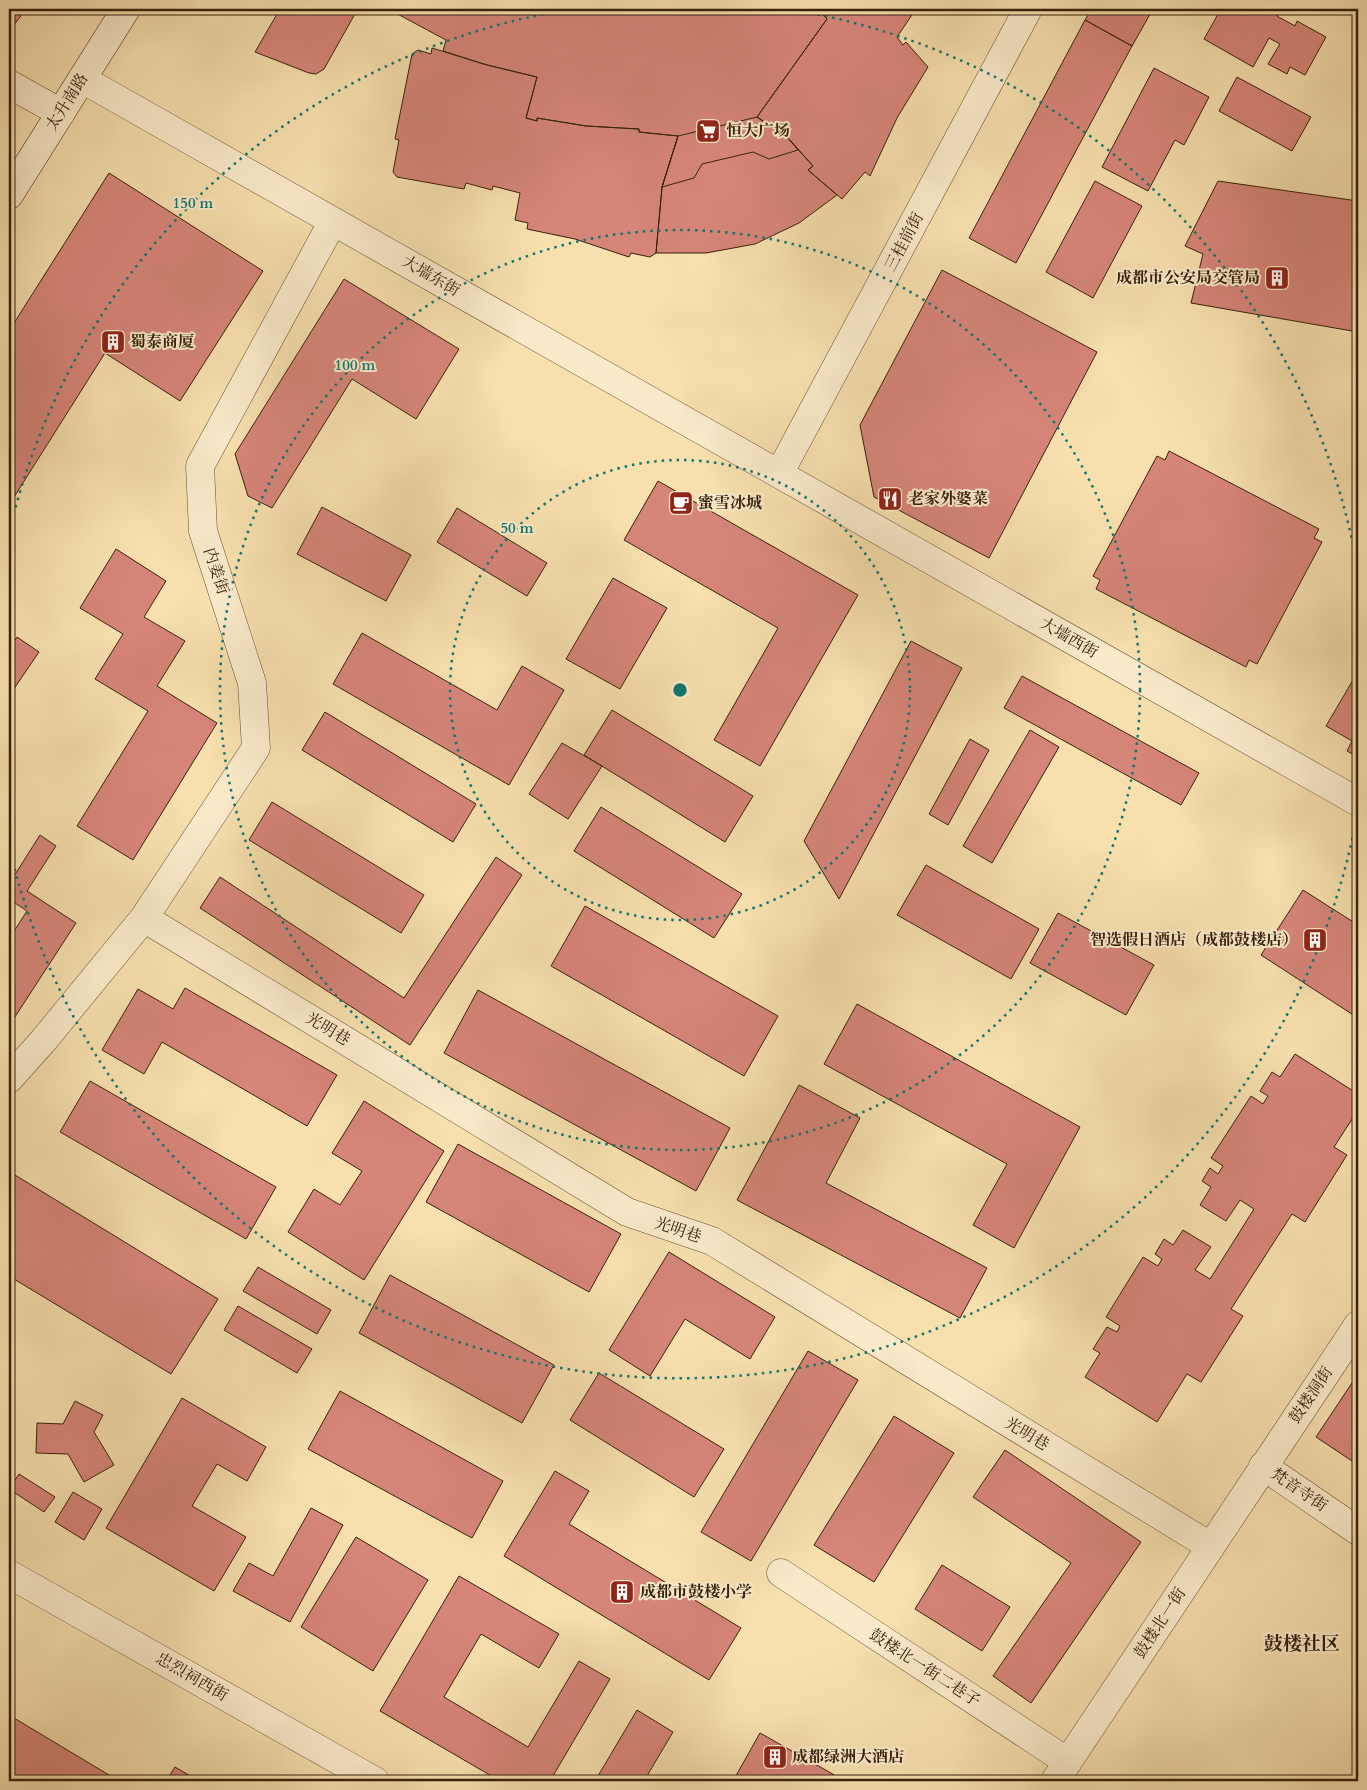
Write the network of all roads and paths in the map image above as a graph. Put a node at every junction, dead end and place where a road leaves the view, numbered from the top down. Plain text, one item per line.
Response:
1 (126, 9) edge
2 (1028, 9) edge
3 (82, 79) junction
4 (9, 84) edge
5 (61, 113) junction
6 (9, 196) edge
7 (333, 221) junction
8 (779, 474) junction
9 (1358, 802) edge
10 (144, 918) junction
11 (9, 1079) edge
12 (1358, 1325) edge
13 (1264, 1466) junction
14 (1358, 1531) edge
15 (1210, 1546) junction
16 (781, 1573) dead end
17 (9, 1574) edge
18 (1062, 1772) edge
19 (375, 1781) edge

1 - 3 street, 太升南路
2 - 8 street, 三桂前街
3 - 5 street, 太升南路
3 - 7 street, 大墙东街
4 - 5 street
5 - 6 street, 太升南路
7 - 8 street, 大墙东街
7 - 10 street, 内姜街
8 - 9 street, 大墙西街
10 - 11 street, 内姜街
10 - 15 street, 光明巷
12 - 13 street, 鼓楼洞街
13 - 14 street, 梵音寺街
13 - 15 street, 鼓楼北一街
15 - 18 street, 鼓楼北一街
16 - 18 street, 鼓楼北一街二巷子
17 - 19 street, 忠烈祠西街

